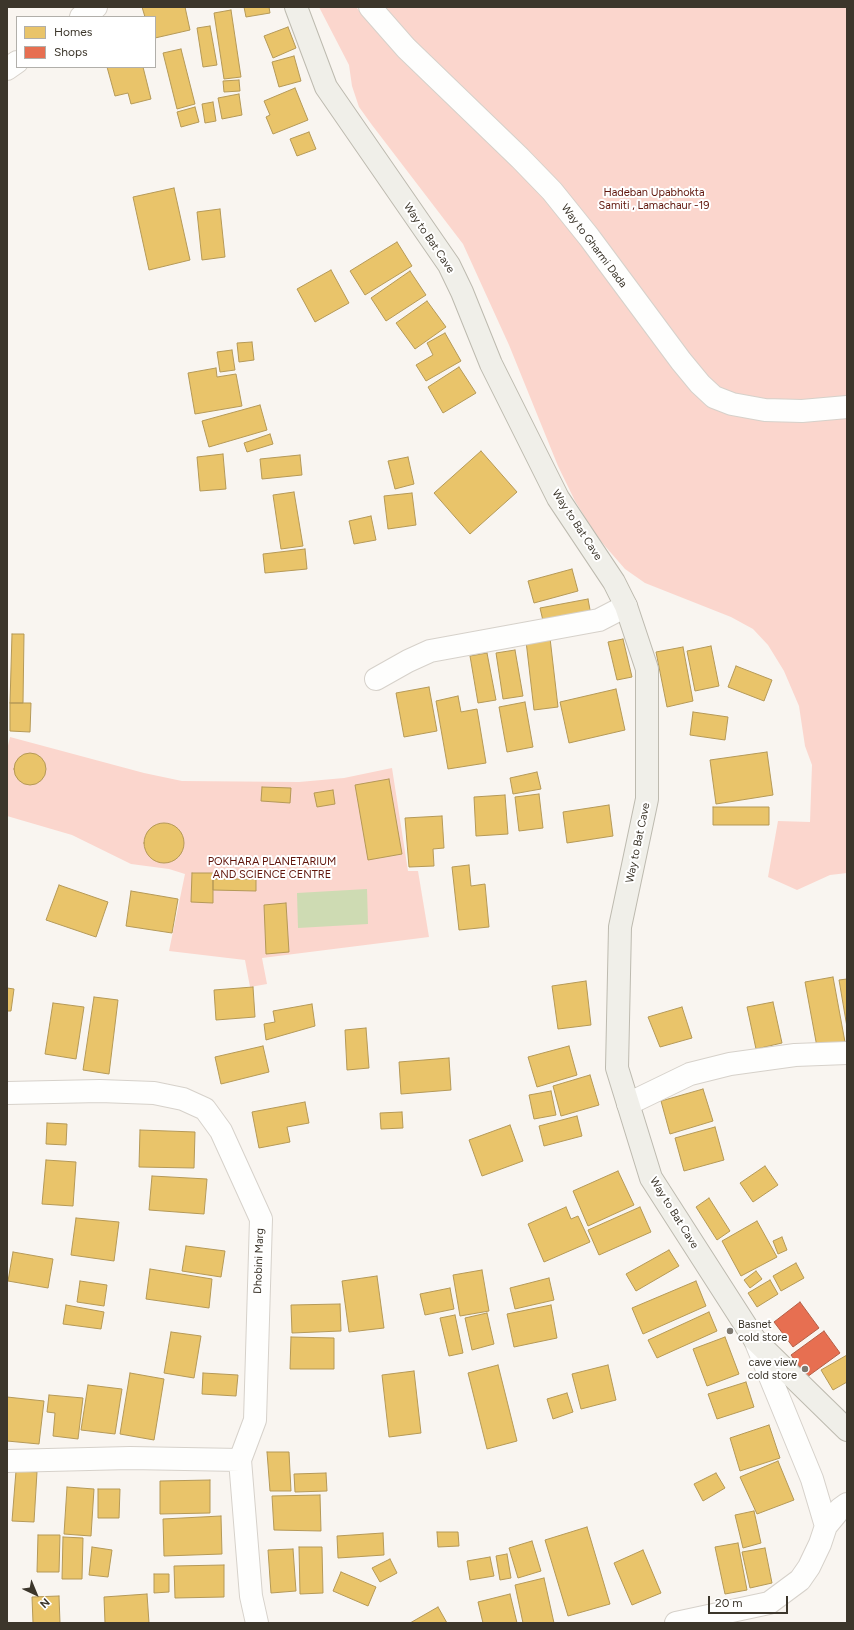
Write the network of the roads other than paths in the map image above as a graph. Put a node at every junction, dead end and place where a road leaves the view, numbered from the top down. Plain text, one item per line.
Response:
1 (96, 7) edge
2 (296, 7) edge
3 (370, 7) edge
4 (83, 16) edge
5 (16, 63) edge
6 (7, 70) edge
7 (847, 407) edge
8 (626, 606) junction
9 (376, 679) dead end
10 (847, 1053) edge
11 (7, 1094) edge
12 (628, 1104) junction
13 (755, 1340) junction
14 (847, 1430) edge
15 (240, 1460) junction
16 (7, 1462) edge
17 (847, 1504) edge
18 (826, 1526) junction
19 (257, 1623) edge
20 (676, 1623) edge

1 - 4 street
2 - 8 main road, Way to Bat Cave
3 - 7 street, Way to Gharmi Dada
5 - 6 street
8 - 9 street
8 - 12 main road, Way to Bat Cave
10 - 12 street
11 - 15 street, Dhobini Marg
12 - 13 main road, Way to Bat Cave
13 - 14 main road
13 - 18 street, Way to Bat Cave
15 - 16 street
15 - 19 street, Dhobini Marg
17 - 18 street
18 - 20 street

